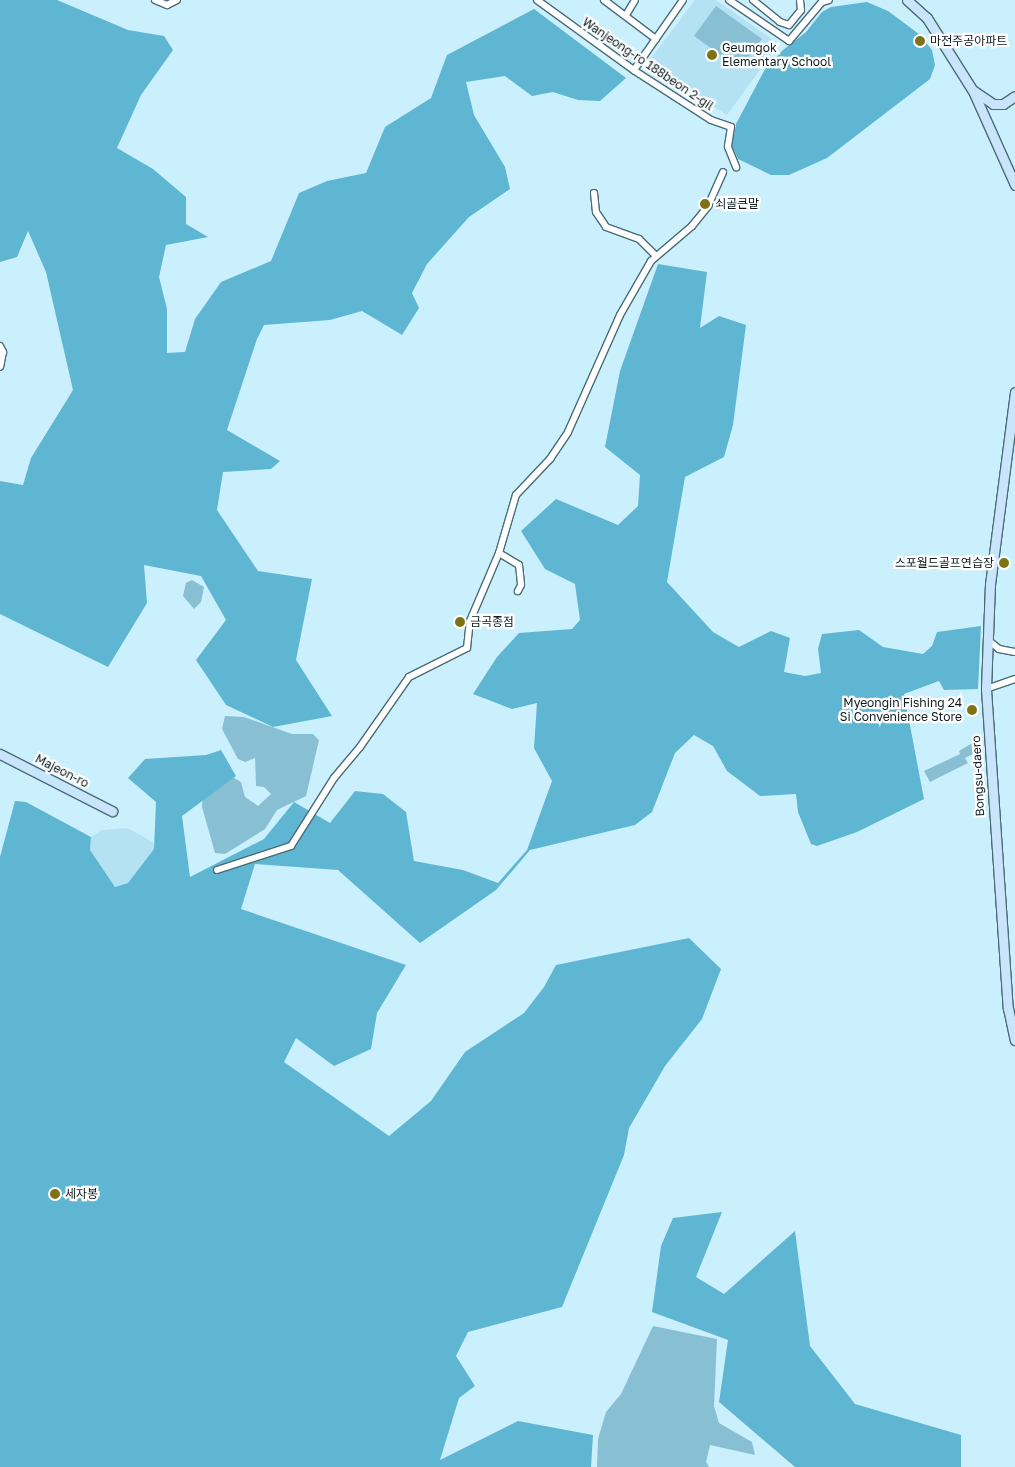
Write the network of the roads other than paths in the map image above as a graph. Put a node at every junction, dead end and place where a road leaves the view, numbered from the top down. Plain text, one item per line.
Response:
1 (156, 0) edge
2 (177, 0) edge
3 (537, 0) edge
4 (604, 0) edge
5 (635, 0) edge
6 (683, 0) edge
7 (729, 0) edge
8 (752, 0) edge
9 (800, 0) edge
10 (829, 0) edge
11 (907, 0) edge
12 (626, 15) junction
13 (656, 39) junction
14 (634, 70) junction
15 (974, 91) junction
16 (1015, 96) edge
17 (736, 167) dead end
18 (723, 172) dead end
19 (1015, 185) edge
20 (594, 193) dead end
21 (656, 256) junction
22 (0, 346) edge
23 (0, 368) edge
24 (1015, 392) edge
25 (499, 553) junction
26 (518, 591) dead end
27 (988, 640) junction
28 (1015, 652) edge
29 (1015, 679) edge
30 (986, 690) junction
31 (0, 754) edge
32 (112, 811) dead end
33 (217, 870) dead end
34 (1015, 1040) edge

1 - 2 street
3 - 14 street, Wanjeong-ro 188beon 2-gil
4 - 12 street
5 - 12 street
6 - 13 street
7 - 10 street
8 - 9 street
11 - 15 main road
12 - 13 street
13 - 14 street
14 - 17 street, Wanjeong-ro 188beon 2-gil
15 - 16 main road
15 - 19 main road
18 - 21 street
20 - 21 street
21 - 25 street
22 - 23 street
24 - 27 main road, Bongsu-daero
25 - 26 street
25 - 33 street
27 - 28 street
27 - 30 main road, Bongsu-daero
29 - 30 street
30 - 34 main road, Bongsu-daero
31 - 32 main road, Majeon-ro

